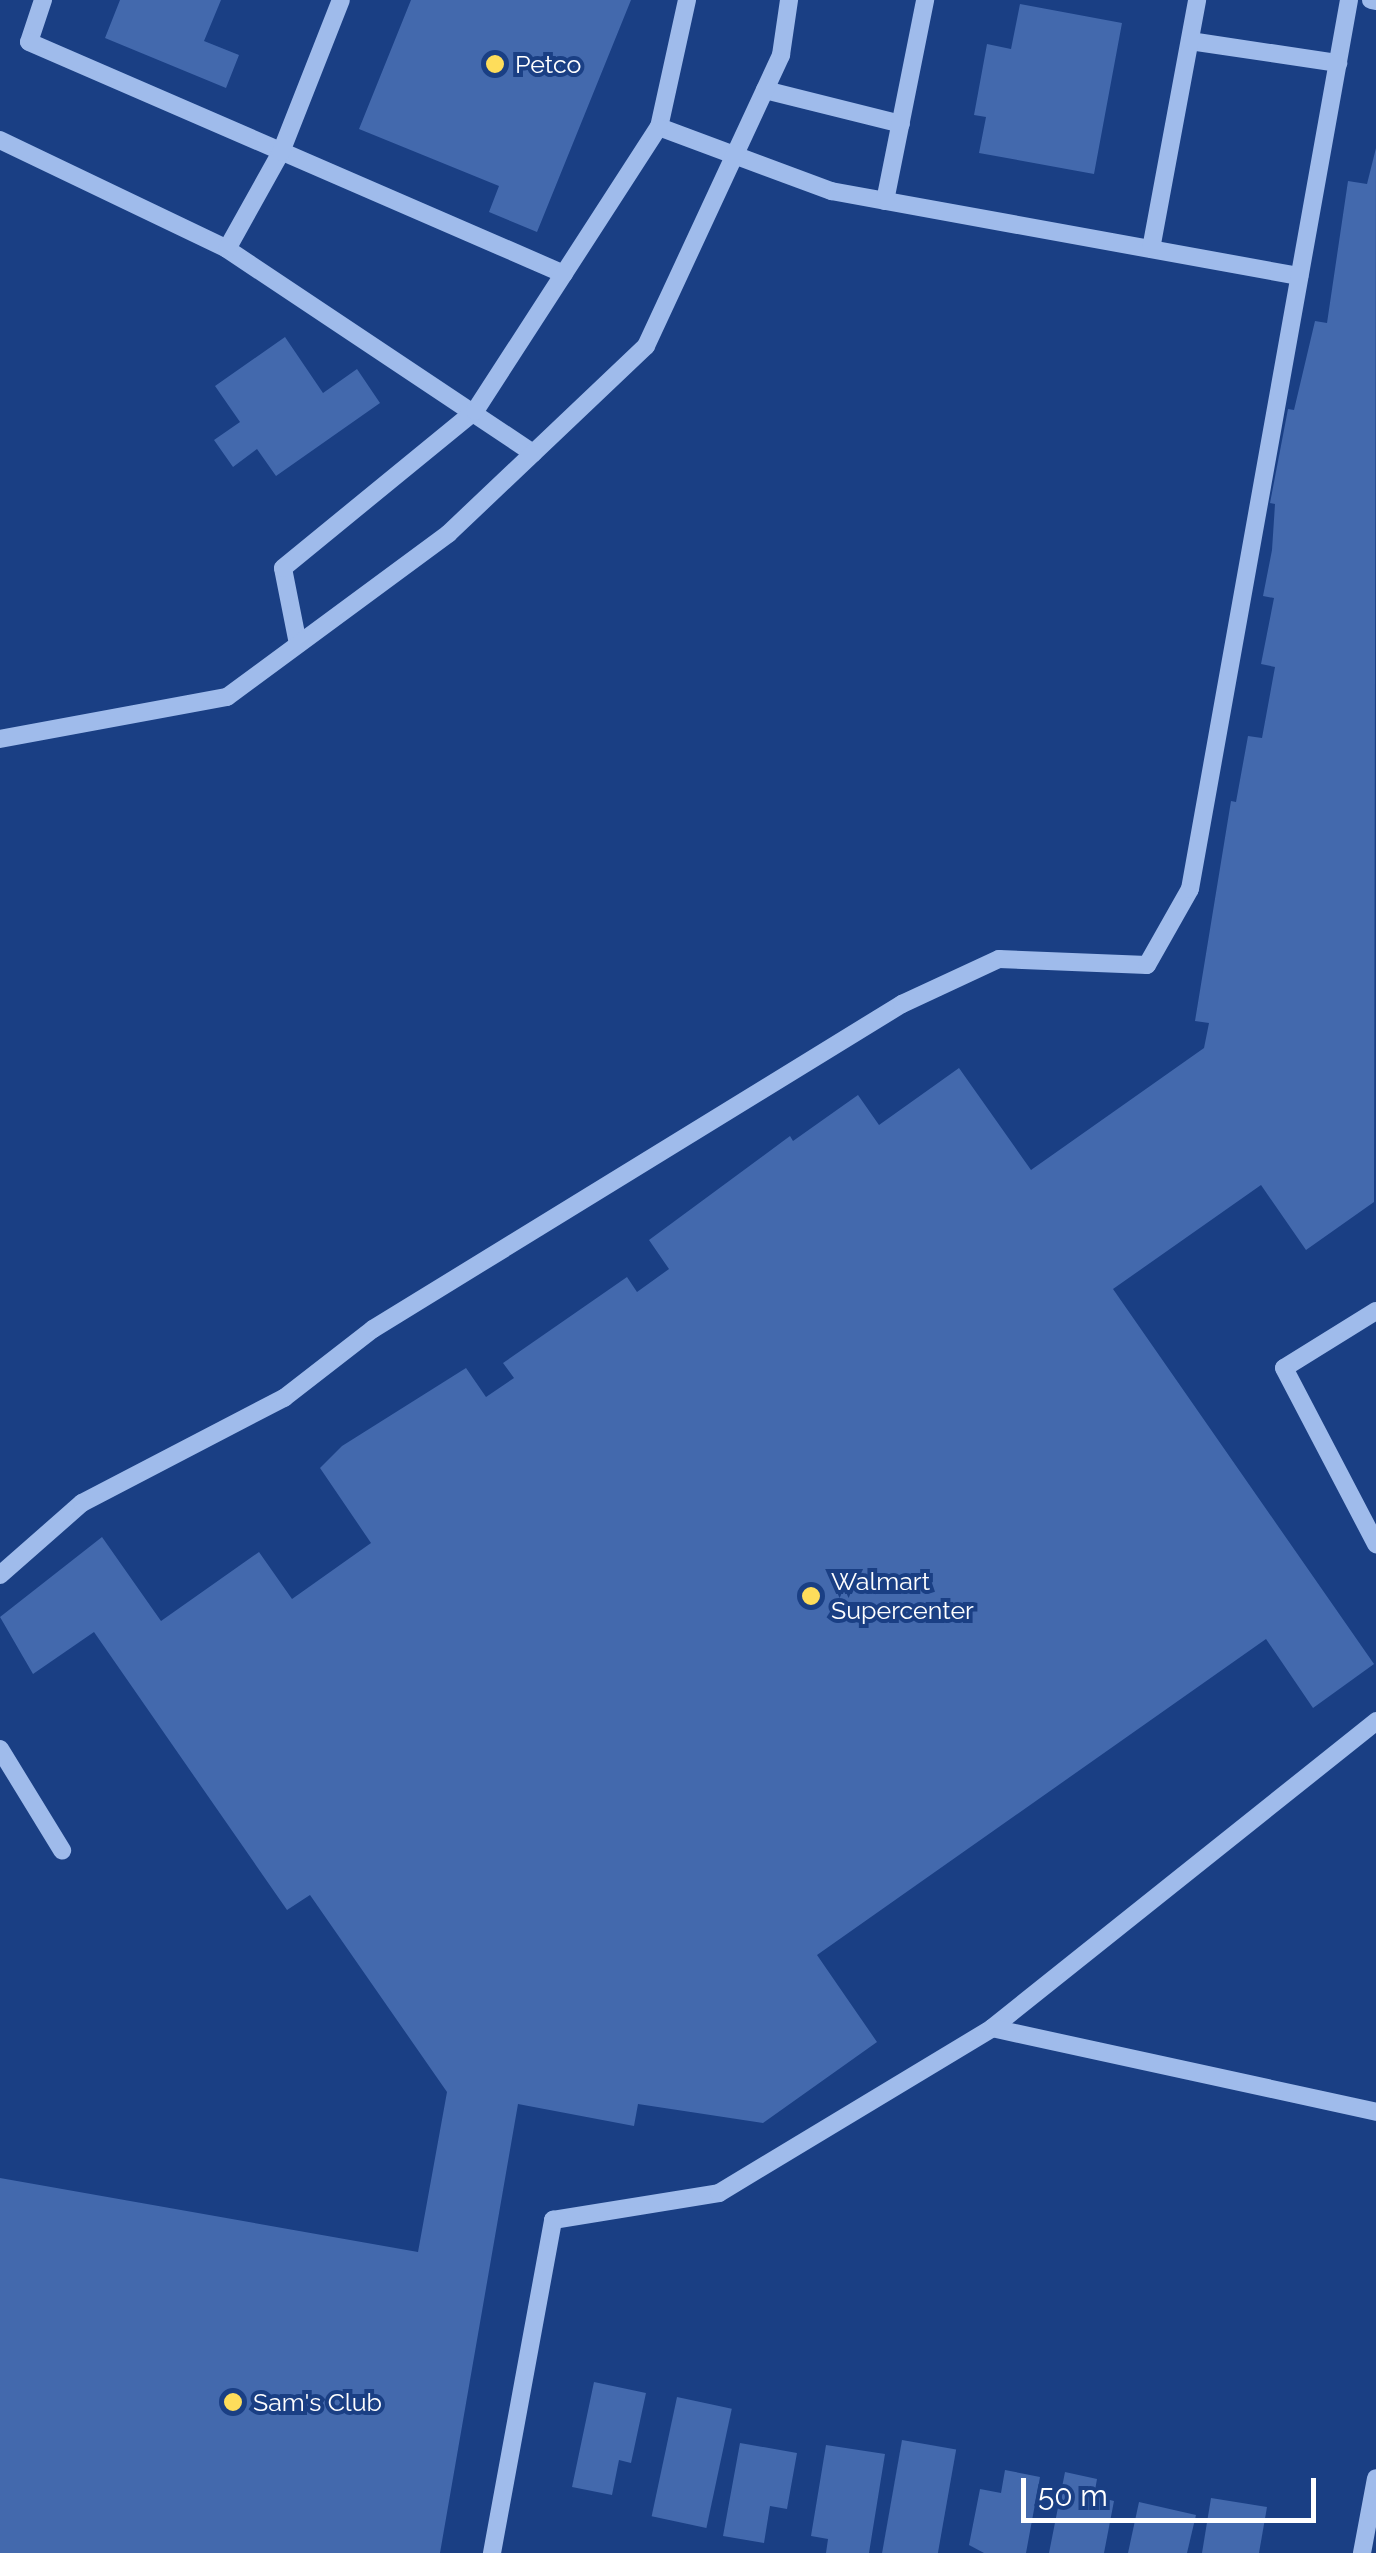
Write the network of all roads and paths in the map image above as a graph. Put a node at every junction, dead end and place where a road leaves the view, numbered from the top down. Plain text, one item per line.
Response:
1 (43, 0) edge
2 (341, 0) edge
3 (687, 0) edge
4 (789, 0) edge
5 (925, 0) edge
6 (1198, 0) edge
7 (1349, 0) edge
8 (1190, 41) junction
9 (1338, 63) junction
10 (765, 90) junction
11 (901, 124) junction
12 (658, 127) junction
13 (0, 140) edge
14 (281, 152) junction
15 (735, 153) junction
16 (885, 201) junction
17 (1152, 249) junction
18 (227, 250) junction
19 (564, 274) junction
20 (1299, 276) junction
21 (475, 411) junction
22 (533, 454) junction
23 (298, 644) junction
24 (0, 739) edge
25 (1376, 1311) edge
26 (1376, 1544) edge
27 (0, 1576) edge
28 (1376, 1721) edge
29 (0, 1750) edge
30 (62, 1850) dead end
31 (992, 2028) junction
32 (1376, 2112) edge
33 (1376, 2478) edge
34 (492, 2553) edge
35 (1362, 2553) edge

1 - 14 street
2 - 14 street
3 - 12 street
4 - 10 street
5 - 11 street
6 - 8 street
7 - 9 street
8 - 9 street
8 - 17 street
9 - 20 street
10 - 11 street
10 - 15 street
11 - 16 street
12 - 15 street
12 - 19 street
13 - 18 street
14 - 18 street
14 - 19 street
15 - 16 street
15 - 22 street
16 - 17 street
17 - 20 street
18 - 21 street
19 - 21 street
20 - 27 street
21 - 22 street
21 - 23 street
22 - 23 street
23 - 24 street
25 - 26 street
28 - 31 street
29 - 30 street
31 - 32 street
31 - 34 street
33 - 35 street

